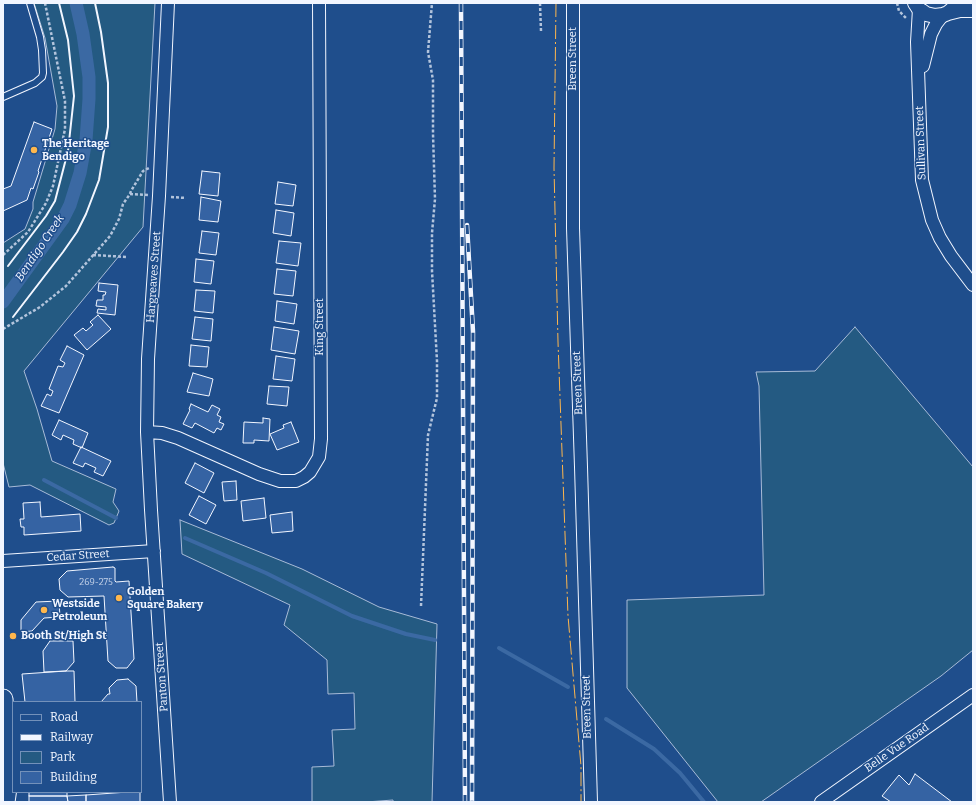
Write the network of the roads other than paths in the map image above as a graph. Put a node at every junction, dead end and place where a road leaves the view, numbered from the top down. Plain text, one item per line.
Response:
1 (30, 3) edge
2 (168, 3) edge
3 (319, 3) edge
4 (574, 3) edge
5 (917, 6) edge
6 (950, 10) edge
7 (973, 10) edge
8 (919, 83) junction
9 (3, 97) edge
10 (973, 285) edge
11 (147, 432) junction
12 (154, 551) junction
13 (3, 561) edge
14 (973, 695) edge
15 (3, 699) edge
16 (590, 763) junction
17 (5, 802) edge
18 (170, 802) edge
19 (591, 802) edge
20 (600, 802) edge
21 (821, 802) edge

1 - 9 lane
2 - 11 street, Hargreaves Street
3 - 11 street, King Street
4 - 16 street, Breen Street
5 - 6 street
5 - 8 street, Sullivan Street
6 - 7 street
6 - 8 street, Sullivan Street
8 - 10 street, Sullivan Street
11 - 12 street, Hargreaves Street
12 - 13 street, Cedar Street
12 - 18 street, Panton Street
14 - 21 street, Belle Vue Road
15 - 17 highway
16 - 19 street, Breen Street
16 - 20 street, Breen Street

